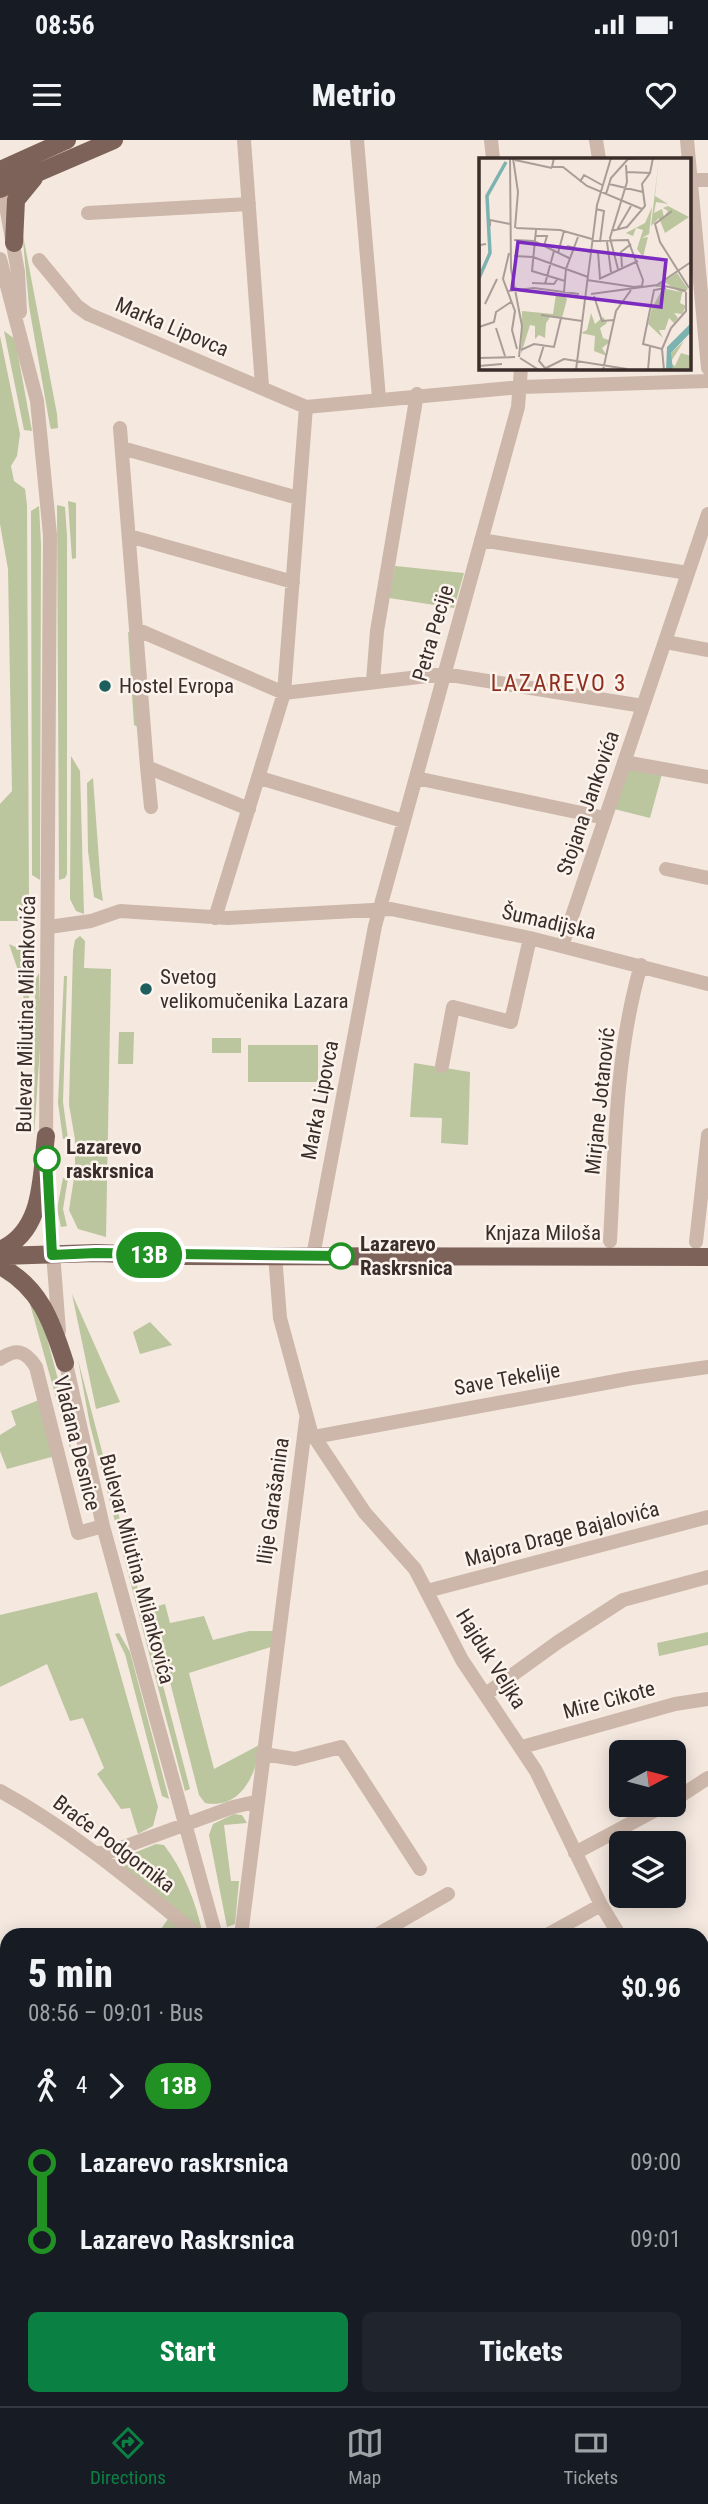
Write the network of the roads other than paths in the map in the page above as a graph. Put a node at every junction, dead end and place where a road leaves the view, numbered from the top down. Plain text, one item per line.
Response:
1 (32, 140) edge
2 (42, 140) edge
3 (67, 140) edge
4 (114, 140) edge
5 (244, 140) edge
6 (357, 140) edge
7 (491, 140) edge
8 (596, 140) edge
9 (687, 140) edge
10 (493, 158) edge
11 (600, 158) edge
12 (689, 158) edge
13 (690, 164) edge
14 (46, 170) junction
15 (1, 180) edge
16 (692, 180) junction
17 (708, 180) edge
18 (249, 204) junction
19 (88, 213) dead end
20 (14, 243) junction
21 (0, 259) edge
22 (39, 260) dead end
23 (694, 261) edge
24 (20, 327) junction
25 (708, 368) edge
26 (521, 369) edge
27 (634, 375) edge
28 (708, 381) edge
29 (262, 386) junction
30 (521, 387) junction
31 (417, 394) junction
32 (379, 398) junction
33 (306, 407) junction
34 (120, 428) dead end
35 (122, 448) junction
36 (298, 498) junction
37 (708, 514) edge
38 (129, 536) junction
39 (481, 540) junction
40 (703, 545) edge
41 (688, 573) junction
42 (293, 582) junction
43 (136, 629) junction
44 (666, 642) junction
45 (708, 650) edge
46 (444, 674) junction
47 (373, 681) junction
48 (284, 693) junction
49 (643, 706) junction
50 (624, 762) junction
51 (147, 767) junction
52 (708, 777) edge
53 (260, 778) junction
54 (416, 778) junction
55 (151, 807) dead end
56 (249, 809) junction
57 (605, 818) junction
58 (403, 821) junction
59 (666, 869) dead end
60 (708, 878) edge
61 (380, 909) junction
62 (215, 918) junction
63 (49, 927) junction
64 (530, 938) junction
65 (562, 946) junction
66 (641, 965) junction
67 (708, 984) edge
68 (442, 1066) dead end
69 (708, 1135) edge
70 (46, 1136) junction
71 (610, 1241) dead end
72 (696, 1242) dead end
73 (0, 1250) edge
74 (52, 1255) junction
75 (275, 1255) junction
76 (0, 1256) edge
77 (313, 1256) junction
78 (708, 1257) edge
79 (0, 1266) edge
80 (0, 1359) edge
81 (65, 1363) junction
82 (708, 1367) edge
83 (306, 1419) junction
84 (314, 1437) junction
85 (708, 1517) edge
86 (103, 1527) junction
87 (708, 1577) edge
88 (426, 1591) junction
89 (486, 1694) junction
90 (708, 1699) edge
91 (522, 1746) junction
92 (263, 1754) junction
93 (708, 1778) edge
94 (0, 1791) edge
95 (686, 1792) edge
96 (255, 1802) junction
97 (643, 1817) edge
98 (185, 1824) junction
99 (96, 1853) junction
100 (575, 1853) junction
101 (420, 1869) dead end
102 (448, 1894) dead end
103 (601, 1905) junction
104 (189, 1928) edge
105 (214, 1928) edge
106 (242, 1928) edge
107 (389, 1928) edge
108 (559, 1928) edge
109 (615, 1928) edge

1 - 2 main road
3 - 15 main road
4 - 14 main road
5 - 18 street
6 - 32 street
7 - 10 street
8 - 11 street
9 - 12 street
13 - 16 street
14 - 15 main road
14 - 20 main road
15 - 20 street, Bulevar Milutina Milankovića
16 - 17 street
16 - 23 street
18 - 19 street
18 - 29 street
20 - 24 street, Bulevar Milutina Milankovića
21 - 24 street, Bulevar Milutina Milankovića
22 - 29 street, Marka Lipovca
23 - 25 street
24 - 63 street, Bulevar Milutina Milankovića
26 - 30 street, Petra Pecije
27 - 28 street
27 - 30 street
29 - 33 street, Marka Lipovca
30 - 31 street
30 - 39 street, Petra Pecije
31 - 32 street
31 - 47 street
32 - 33 street
33 - 36 street
34 - 35 street
35 - 36 street
35 - 38 street
36 - 42 street
37 - 40 street, Stojana Jankovića
38 - 42 street
38 - 43 street
39 - 41 street
39 - 46 street, Petra Pecije
40 - 41 street, Stojana Jankovića
41 - 44 street, Stojana Jankovića
42 - 48 street
43 - 48 street
43 - 51 street
44 - 45 street
44 - 49 street, Stojana Jankovića
46 - 47 street
46 - 49 street
46 - 54 street, Petra Pecije
47 - 48 street
48 - 53 street
49 - 50 street, Stojana Jankovića
50 - 52 street
50 - 57 street, Stojana Jankovića
51 - 55 street
51 - 56 street
53 - 56 street
53 - 58 street
54 - 57 street
54 - 58 street, Petra Pecije
56 - 62 street
57 - 65 street, Stojana Jankovića
58 - 61 street, Petra Pecije
59 - 60 street
61 - 62 street
61 - 64 street, Šumadijska
61 - 77 street, Marka Lipovca
62 - 63 street
63 - 70 street, Bulevar Milutina Milankovića
64 - 65 street, Šumadijska
64 - 68 street
65 - 66 street, Šumadijska
66 - 67 street, Šumadijska
66 - 71 street, Mirjane Jotanović
69 - 72 street
70 - 73 main road
70 - 74 street, Bulevar Milutina Milankovića
74 - 75 main road, Knjaza Miloša
74 - 76 main road, Knjaza Miloša
74 - 81 street, Bulevar Milutina Milankovića
75 - 77 main road, Knjaza Miloša
75 - 83 street, Ilije Garašanina
77 - 78 main road, Knjaza Miloša
79 - 81 main road
80 - 86 street, Vladana Desnice
81 - 86 street, Bulevar Milutina Milankovića
82 - 84 street, Save Tekelije
83 - 84 street, Hajduk Veljka
83 - 92 street, Ilije Garašanina
84 - 88 street, Hajduk Veljka
85 - 88 street, Majora Drage Bajalovića
86 - 98 street, Bulevar Milutina Milankovića
87 - 89 street
88 - 89 street, Hajduk Veljka
89 - 91 street, Hajduk Veljka
90 - 91 street, Mire Cikote
91 - 100 street, Hajduk Veljka
92 - 96 street, Ilije Garašanina
92 - 101 street
93 - 95 street
94 - 99 street, Braće Podgornika
96 - 98 street
96 - 106 street, Ilije Garašanina
97 - 100 street
98 - 99 street
98 - 105 street, Bulevar Milutina Milankovića
99 - 104 street, Braće Podgornika
100 - 103 street, Hajduk Veljka
102 - 107 street
103 - 108 street
103 - 109 street, Hajduk Veljka

